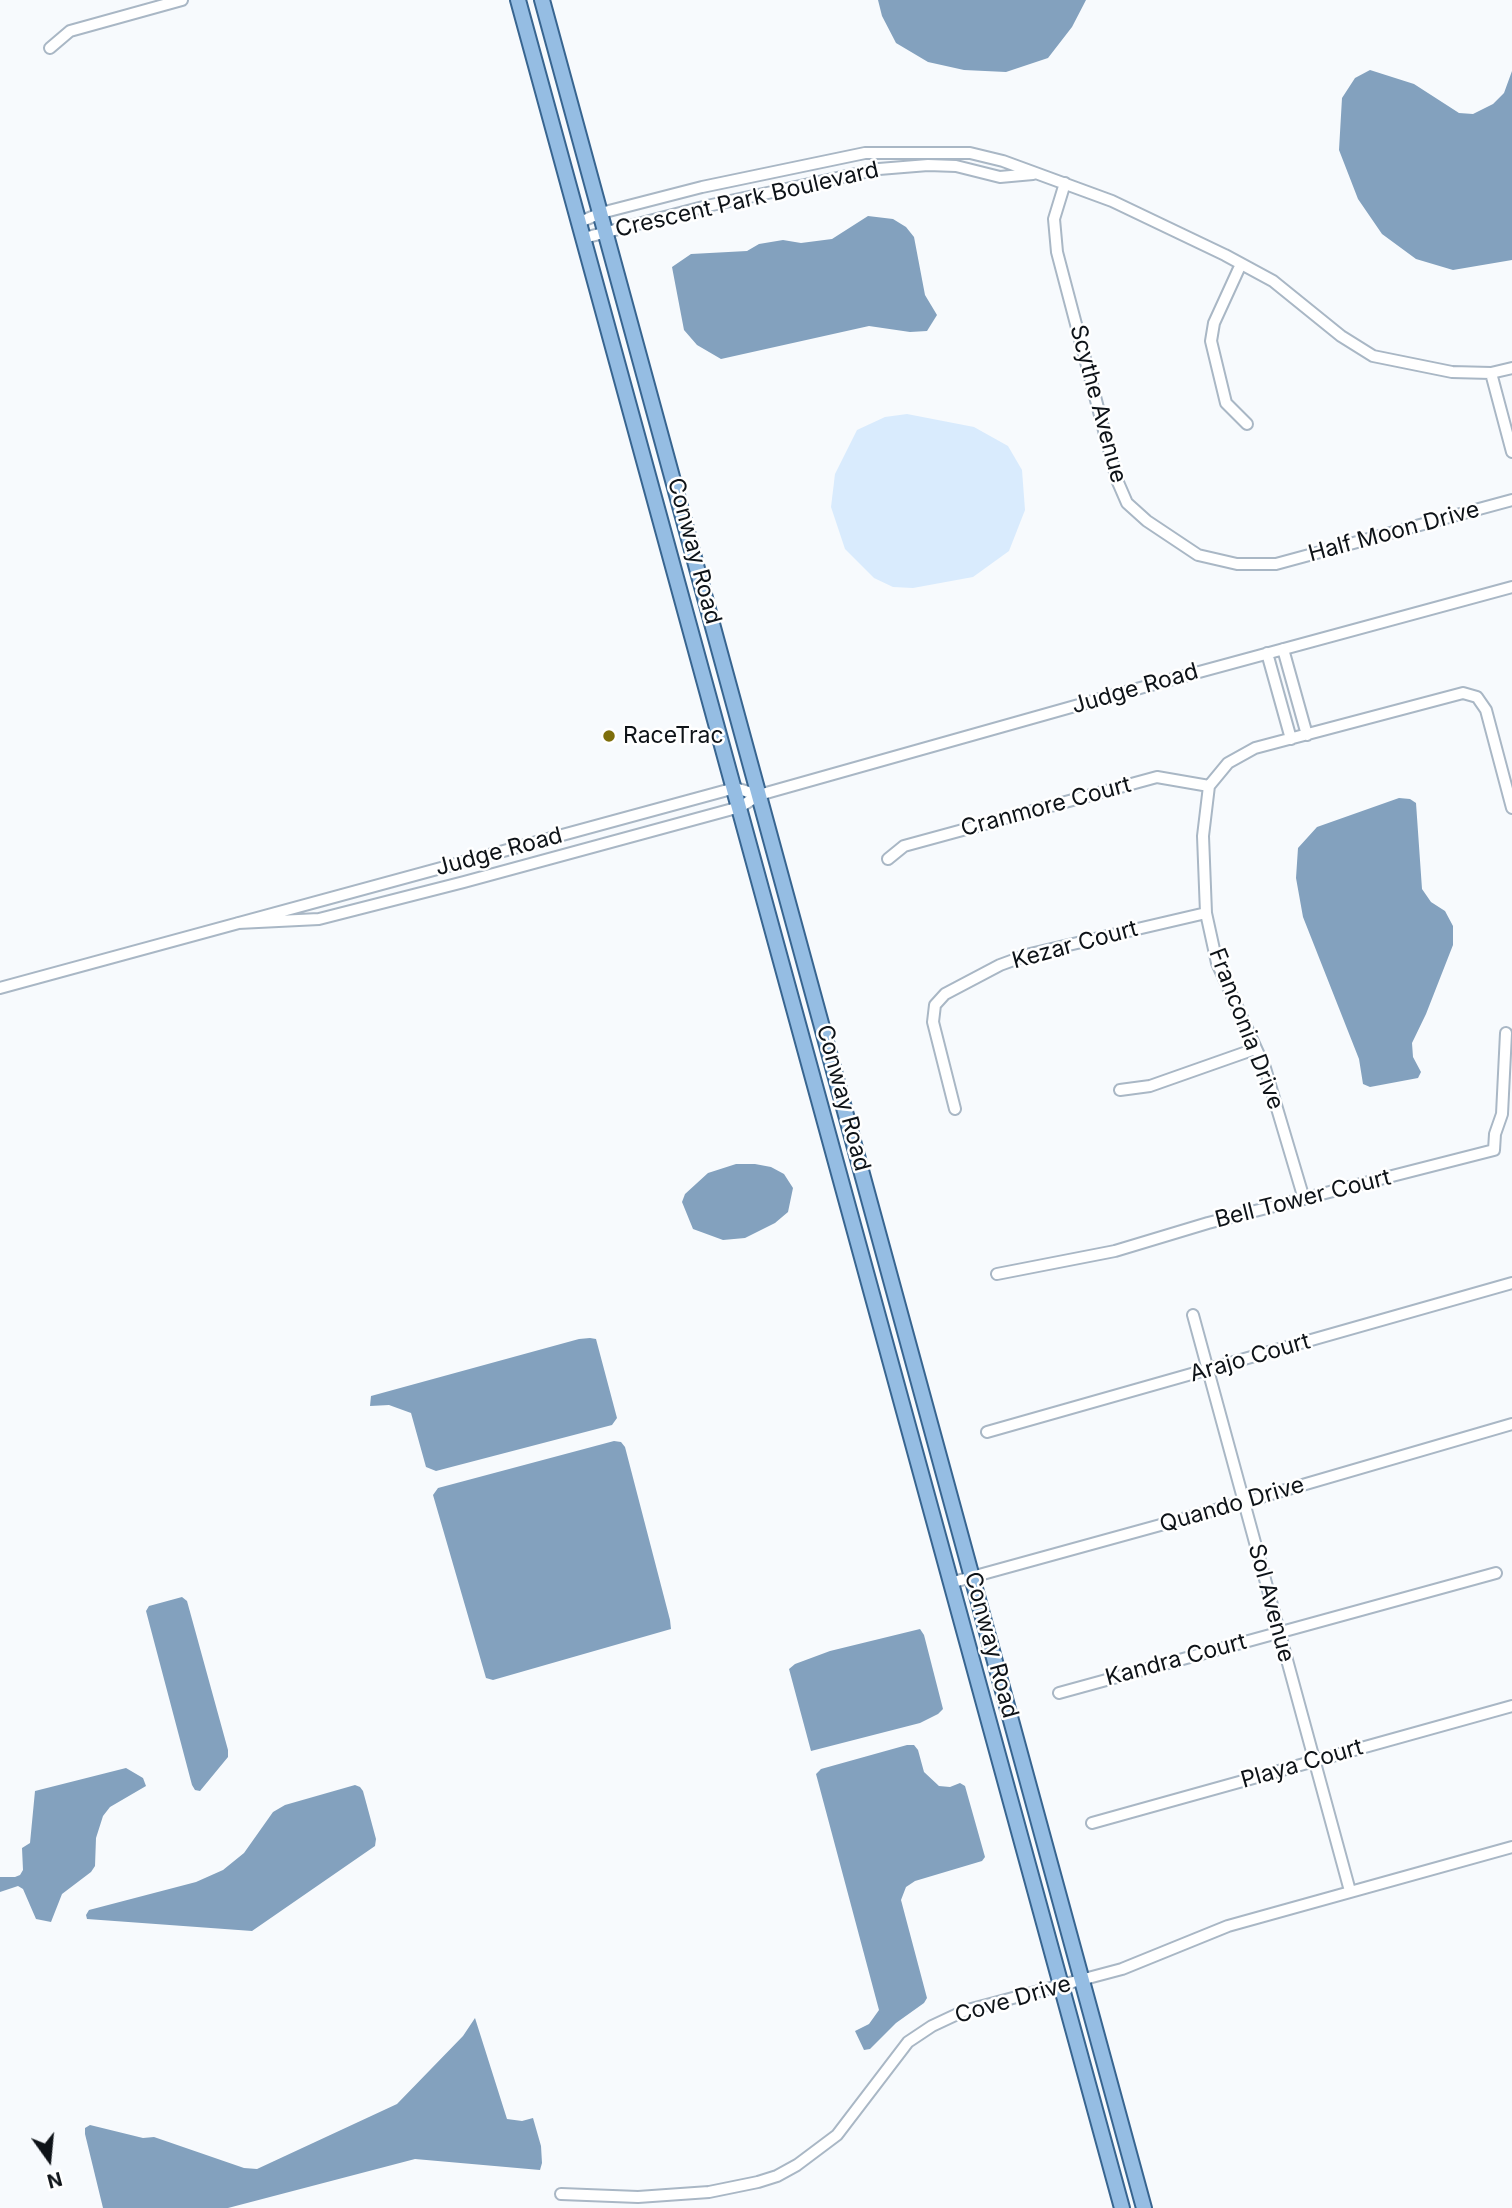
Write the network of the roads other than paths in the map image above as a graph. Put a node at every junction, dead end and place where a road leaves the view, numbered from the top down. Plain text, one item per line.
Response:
1 (182, 0) edge
2 (518, 0) edge
3 (542, 0) edge
4 (50, 48) dead end
5 (990, 157) junction
6 (986, 174) junction
7 (1035, 174) junction
8 (1065, 183) junction
9 (702, 187) junction
10 (707, 205) junction
11 (601, 213) junction
12 (580, 222) junction
13 (606, 232) junction
14 (584, 238) junction
15 (1241, 264) junction
16 (1512, 368) edge
17 (1491, 373) junction
18 (1247, 424) dead end
19 (1512, 452) edge
20 (1512, 500) edge
21 (660, 515) junction
22 (692, 548) junction
23 (1276, 564) joint
24 (1512, 587) edge
25 (1283, 649) junction
26 (1267, 653) junction
27 (1297, 698) junction
28 (1281, 703) junction
29 (1307, 735) junction
30 (1291, 739) junction
31 (1209, 786) junction
32 (735, 788) junction
33 (759, 795) junction
34 (740, 807) junction
35 (1512, 808) edge
36 (888, 859) dead end
37 (1206, 913) junction
38 (238, 923) junction
39 (0, 988) edge
40 (1506, 1033) dead end
41 (1255, 1049) junction
42 (1120, 1090) dead end
43 (955, 1109) dead end
44 (1304, 1199) junction
45 (859, 1241) junction
46 (998, 1273) dead end
47 (890, 1274) junction
48 (1512, 1283) edge
49 (1193, 1315) dead end
50 (1208, 1370) junction
51 (1512, 1424) edge
52 (987, 1432) dead end
53 (1244, 1502) junction
54 (1496, 1573) dead end
55 (972, 1577) junction
56 (950, 1583) junction
57 (1279, 1632) junction
58 (1059, 1692) dead end
59 (1512, 1706) edge
60 (1314, 1761) junction
61 (1093, 1823) dead end
62 (1512, 1847) edge
63 (1350, 1891) junction
64 (1082, 1981) junction
65 (1061, 1987) junction
66 (561, 2194) dead end
67 (1122, 2208) edge
68 (1144, 2208) edge

1 - 4 street
2 - 12 main road, Conway Road
3 - 11 main road, Conway Road
5 - 6 street
5 - 7 street, Crescent Park Boulevard
5 - 9 street, Crescent Park Boulevard
6 - 7 street, Crescent Park Boulevard
6 - 10 street, Crescent Park Boulevard
7 - 8 street, Crescent Park Boulevard
8 - 15 street, Crescent Park Boulevard
8 - 23 street, Scythe Avenue
9 - 10 street
9 - 11 street, Crescent Park Boulevard
10 - 13 street, Crescent Park Boulevard
11 - 12 street, Crescent Park Boulevard
11 - 13 main road, Conway Road
12 - 14 main road, Conway Road
13 - 14 street, Crescent Park Boulevard
13 - 22 main road, Conway Road
14 - 21 main road, Conway Road
15 - 17 street, Crescent Park Boulevard
15 - 18 street
16 - 17 street, Crescent Park Boulevard
17 - 19 street
20 - 23 street, Half Moon Drive
21 - 22 main road
21 - 32 main road, Conway Road
22 - 33 main road, Conway Road
24 - 25 street, Judge Road
25 - 26 street, Judge Road
25 - 27 street
26 - 28 street
26 - 33 street, Judge Road
27 - 28 street
27 - 29 street
28 - 30 street
29 - 30 street
29 - 35 street
30 - 31 street
31 - 36 street, Cranmore Court
31 - 37 street, Franconia Drive
32 - 33 street
32 - 34 main road, Conway Road
32 - 38 street, Judge Road
33 - 34 street, Judge Road
33 - 47 main road, Conway Road
34 - 38 street, Judge Road
34 - 45 main road, Conway Road
37 - 41 street, Franconia Drive
37 - 43 street, Kezar Court
38 - 39 street, Judge Road
40 - 44 street, Bell Tower Court
41 - 42 street
41 - 44 street, Franconia Drive
44 - 46 street, Bell Tower Court
45 - 47 main road
45 - 56 main road, Conway Road
47 - 55 main road, Conway Road
48 - 50 street, Arajo Court
49 - 50 street, Sol Avenue
50 - 52 street, Arajo Court
50 - 53 street, Sol Avenue
51 - 53 street, Quando Drive
53 - 55 street, Quando Drive
53 - 57 street, Sol Avenue
54 - 57 street, Kandra Court
55 - 56 street, Quando Drive
55 - 64 main road, Conway Road
56 - 65 main road, Conway Road
57 - 58 street, Kandra Court
57 - 60 street, Sol Avenue
59 - 60 street, Playa Court
60 - 61 street, Playa Court
60 - 63 street, Sol Avenue
62 - 63 street, Cove Drive
63 - 64 street, Cove Drive
64 - 65 street, Cove Drive
64 - 68 main road, Conway Road
65 - 66 street, Cove Drive
65 - 67 main road, Conway Road

